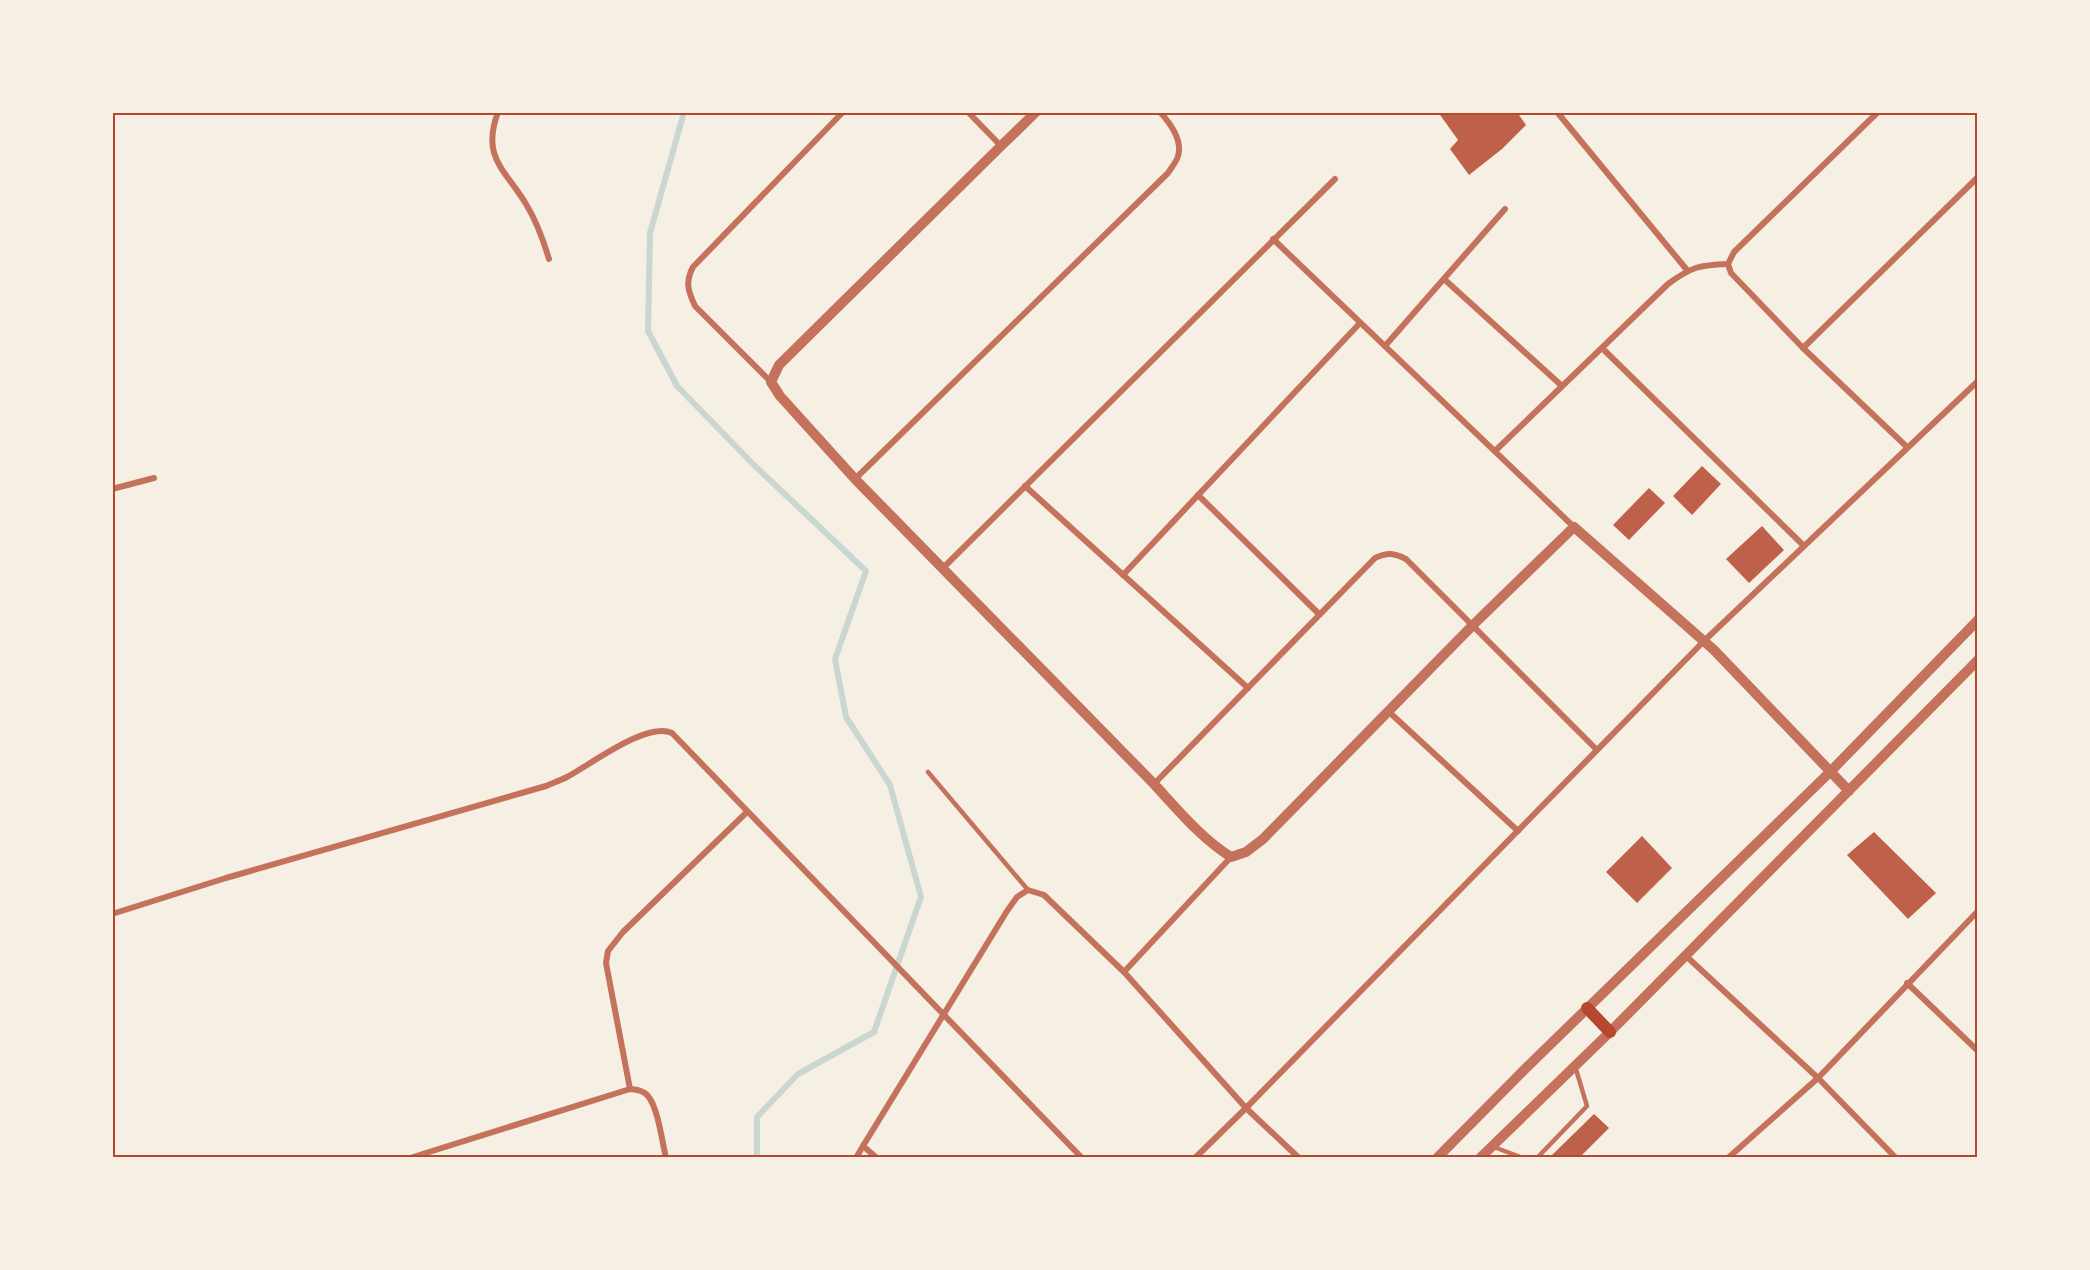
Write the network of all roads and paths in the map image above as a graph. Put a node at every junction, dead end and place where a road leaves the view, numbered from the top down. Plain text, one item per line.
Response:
1 (498, 112) edge
2 (843, 112) edge
3 (968, 112) edge
4 (1036, 112) edge
5 (1160, 112) edge
6 (1557, 112) edge
7 (1878, 112) edge
8 (1001, 146) junction
9 (1977, 177) edge
10 (1335, 178) dead end
11 (1505, 209) dead end
12 (1274, 239) junction
13 (549, 259) dead end
14 (1728, 264) junction
15 (1687, 270) junction
16 (1444, 279) junction
17 (1360, 323) junction
18 (1385, 346) junction
19 (1602, 348) junction
20 (1803, 348) junction
21 (1977, 381) edge
22 (771, 382) junction
23 (1562, 386) junction
24 (1907, 447) junction
25 (1495, 451) junction
26 (153, 478) dead end
27 (855, 479) junction
28 (1025, 486) junction
29 (112, 489) edge
30 (1198, 495) junction
31 (1574, 527) junction
32 (1804, 546) junction
33 (943, 568) junction
34 (1123, 575) junction
35 (1319, 614) junction
36 (1977, 620) edge
37 (1472, 626) junction
38 (1704, 641) junction
39 (1977, 660) edge
40 (1248, 688) junction
41 (1387, 711) junction
42 (1597, 750) junction
43 (928, 772) dead end
44 (1830, 772) junction
45 (1154, 784) junction
46 (1849, 791) junction
47 (747, 812) junction
48 (1518, 831) junction
49 (1231, 857) junction
50 (1028, 890) junction
51 (1977, 911) edge
52 (112, 914) edge
53 (1686, 956) junction
54 (1124, 972) junction
55 (1907, 983) junction
56 (1587, 1008) junction
57 (943, 1015) junction
58 (1610, 1032) junction
59 (1977, 1052) edge
60 (1575, 1066) junction
61 (1818, 1078) junction
62 (630, 1089) junction
63 (1246, 1108) junction
64 (863, 1146) junction
65 (1491, 1146) junction
66 (410, 1158) edge
67 (666, 1158) edge
68 (856, 1158) edge
69 (877, 1158) edge
70 (1082, 1158) edge
71 (1195, 1158) edge
72 (1299, 1158) edge
73 (1437, 1158) edge
74 (1479, 1158) edge
75 (1523, 1158) edge
76 (1537, 1158) edge
77 (1728, 1158) edge
78 (1896, 1158) edge

1 - 13 street
2 - 22 street
3 - 8 street
4 - 8 street
5 - 27 street
6 - 15 street
7 - 14 street
8 - 22 street
9 - 20 street
10 - 12 street
11 - 16 street
12 - 17 street
12 - 28 street
14 - 15 street
14 - 20 street
15 - 19 street
16 - 18 street
16 - 23 street
17 - 18 street
17 - 30 street
18 - 25 street
19 - 23 street
19 - 32 street
20 - 24 street
21 - 24 street
22 - 27 street
23 - 25 street
24 - 32 street
25 - 31 street
26 - 29 street
27 - 33 street
28 - 33 street
28 - 34 street
30 - 34 street
30 - 35 street
31 - 37 street
31 - 38 street
32 - 38 street
33 - 45 street
34 - 40 street
35 - 37 street
35 - 40 street
36 - 44 street
37 - 41 street
37 - 42 street
38 - 42 street
38 - 44 street
39 - 46 street
40 - 45 street
41 - 48 street
41 - 49 street
42 - 48 street
43 - 50 lane
44 - 46 street
44 - 56 street
45 - 49 street
46 - 53 street
47 - 52 street
47 - 57 street
47 - 62 street
48 - 63 street
49 - 54 street
50 - 54 street
50 - 57 street
51 - 55 street
53 - 58 street
53 - 61 street
54 - 63 street
55 - 59 street
55 - 61 street
56 - 58 main road
56 - 73 street
57 - 64 street
57 - 70 street
58 - 60 street
60 - 65 street
60 - 76 lane
61 - 77 street
61 - 78 street
62 - 66 street
62 - 67 street
63 - 71 street
63 - 72 street
64 - 68 street
64 - 69 street
65 - 74 street
65 - 75 lane

